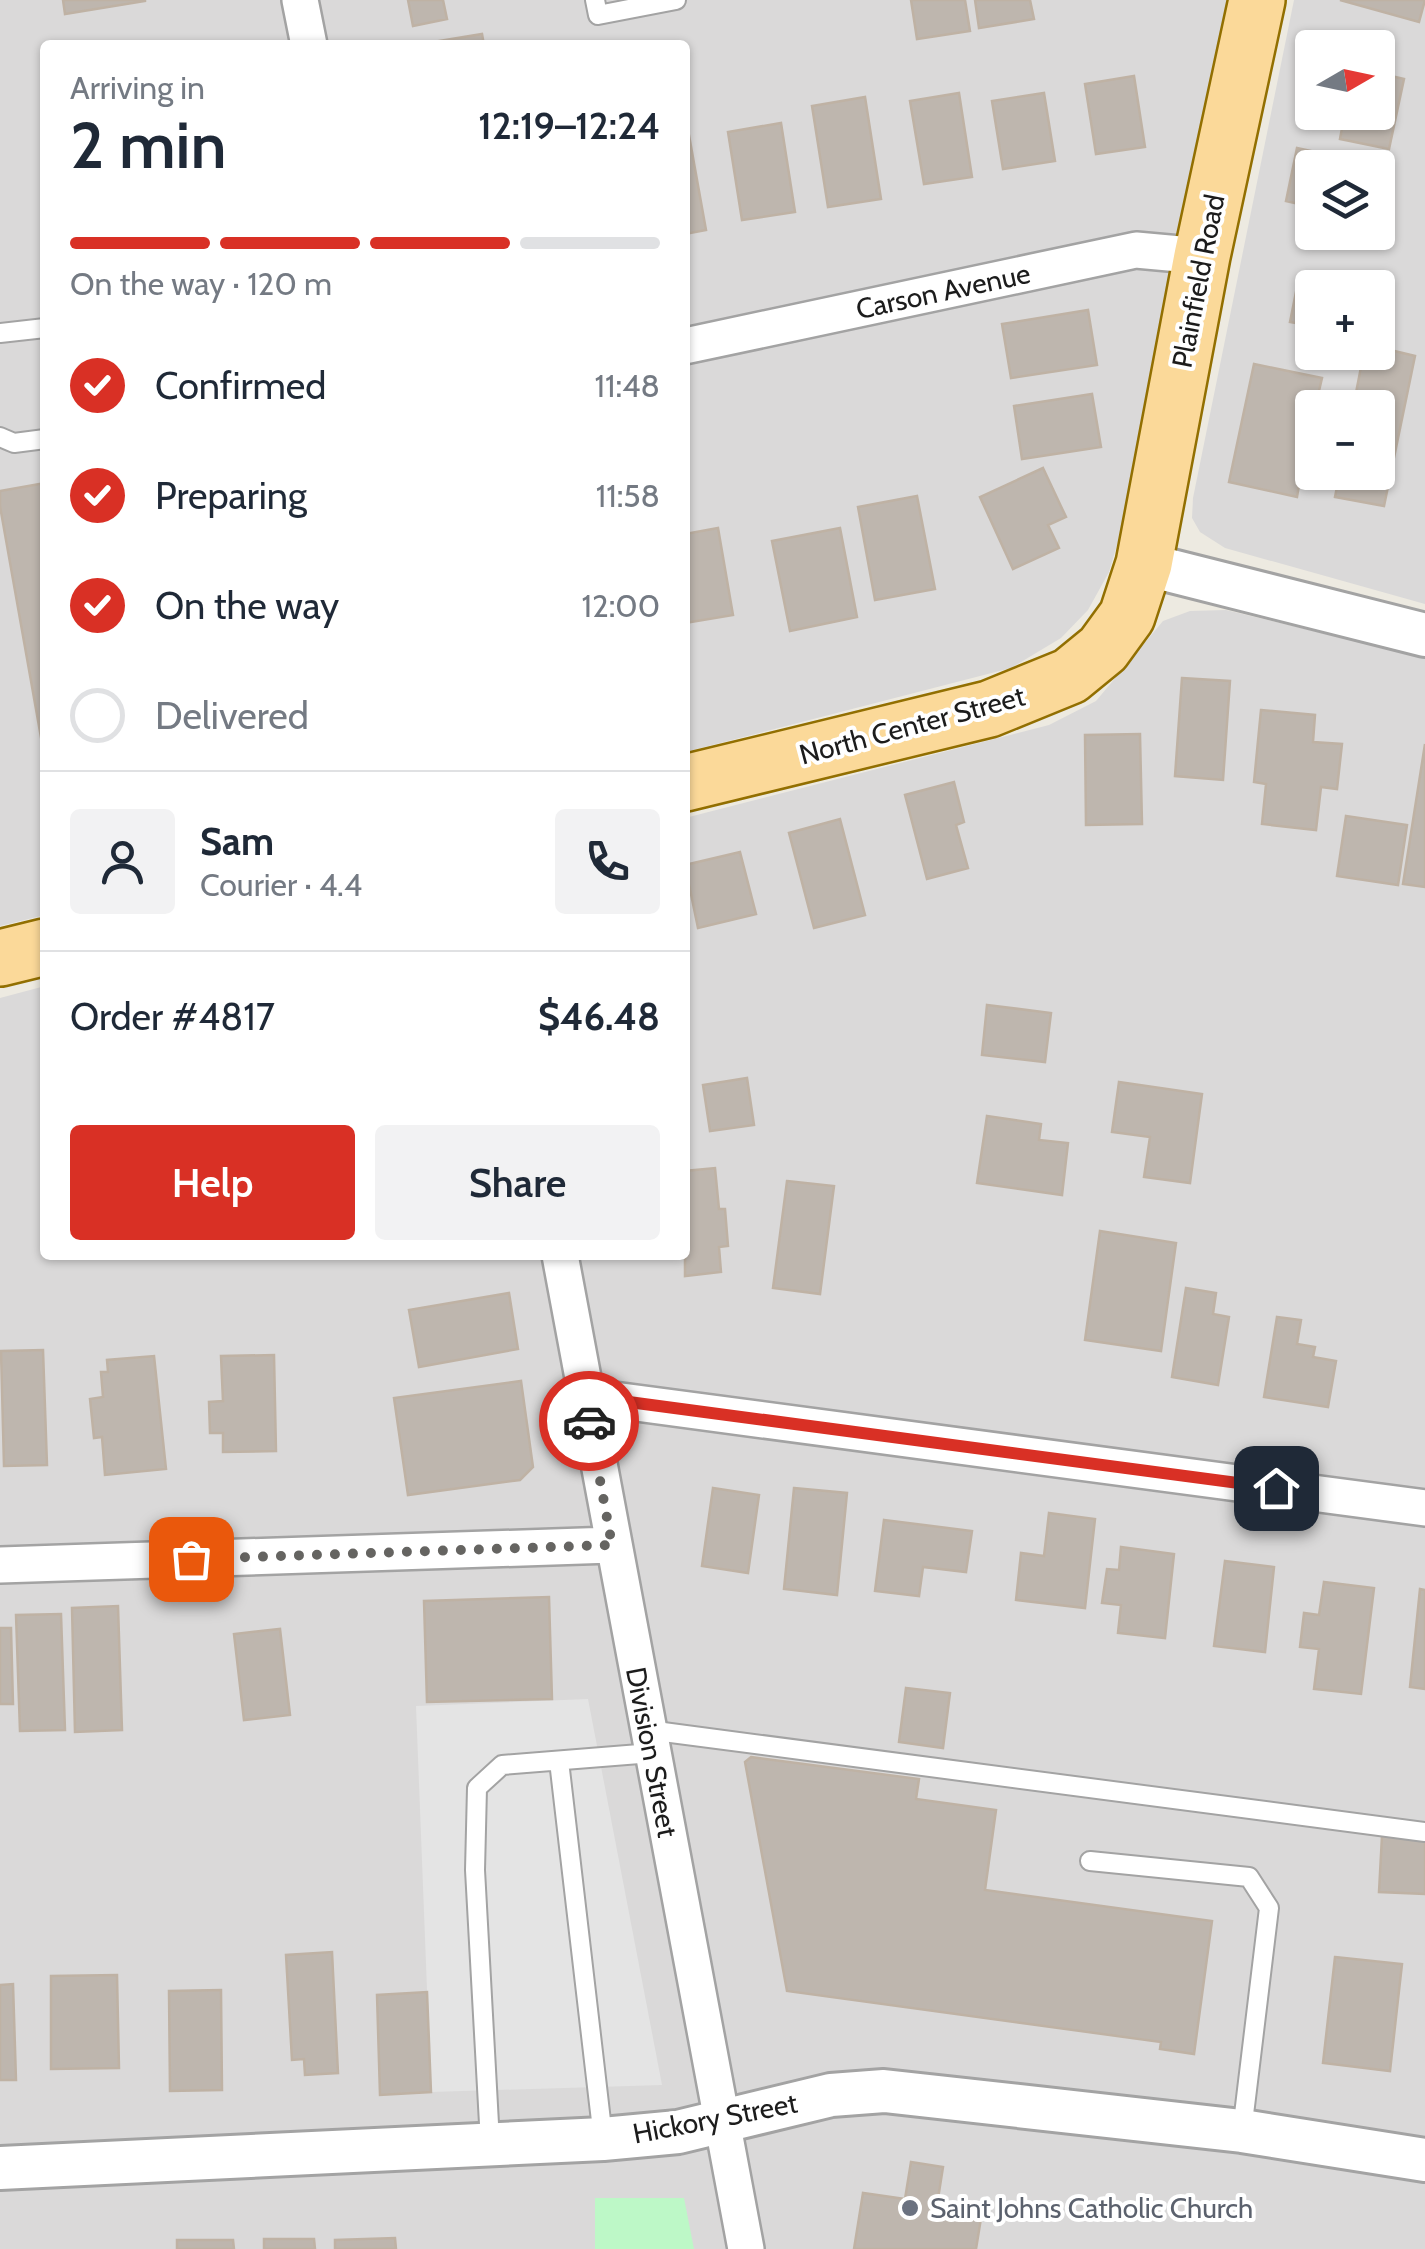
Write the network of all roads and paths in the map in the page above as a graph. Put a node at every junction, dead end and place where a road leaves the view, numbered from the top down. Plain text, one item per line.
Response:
1 (300, 0) edge
2 (595, 0) edge
3 (676, 0) edge
4 (1258, 0) edge
5 (308, 40) edge
6 (1202, 256) junction
7 (40, 329) edge
8 (0, 333) edge
9 (690, 345) edge
10 (0, 436) edge
11 (40, 440) edge
12 (1144, 564) junction
13 (1425, 635) edge
14 (690, 783) edge
15 (40, 948) edge
16 (0, 958) edge
17 (561, 1260) edge
18 (584, 1396) junction
19 (1425, 1508) edge
20 (612, 1545) junction
21 (0, 1565) edge
22 (650, 1742) junction
23 (559, 1760) junction
24 (1425, 1832) edge
25 (1090, 1862) dead end
26 (721, 2122) junction
27 (1242, 2132) junction
28 (602, 2139) junction
29 (490, 2142) junction
30 (1425, 2160) edge
31 (0, 2168) edge
32 (746, 2249) edge

1 - 5 street
2 - 3 lane
4 - 6 main road, Plainfield Road
6 - 9 street, Carson Avenue
6 - 12 main road, Plainfield Road
7 - 8 lane
10 - 11 lane
12 - 13 street
12 - 14 main road, North Center Street
15 - 16 main road
17 - 18 street, Division Street
18 - 19 street
18 - 20 street, Division Street
20 - 21 street
20 - 22 street, Division Street
22 - 23 lane
22 - 24 lane
22 - 26 street, Division Street
23 - 28 lane
23 - 29 lane
25 - 27 lane
26 - 27 street, Hickory Street
26 - 28 street, Hickory Street
26 - 32 street, Division Street
27 - 30 street, Hickory Street
28 - 29 street, Hickory Street
29 - 31 street, Hickory Street

